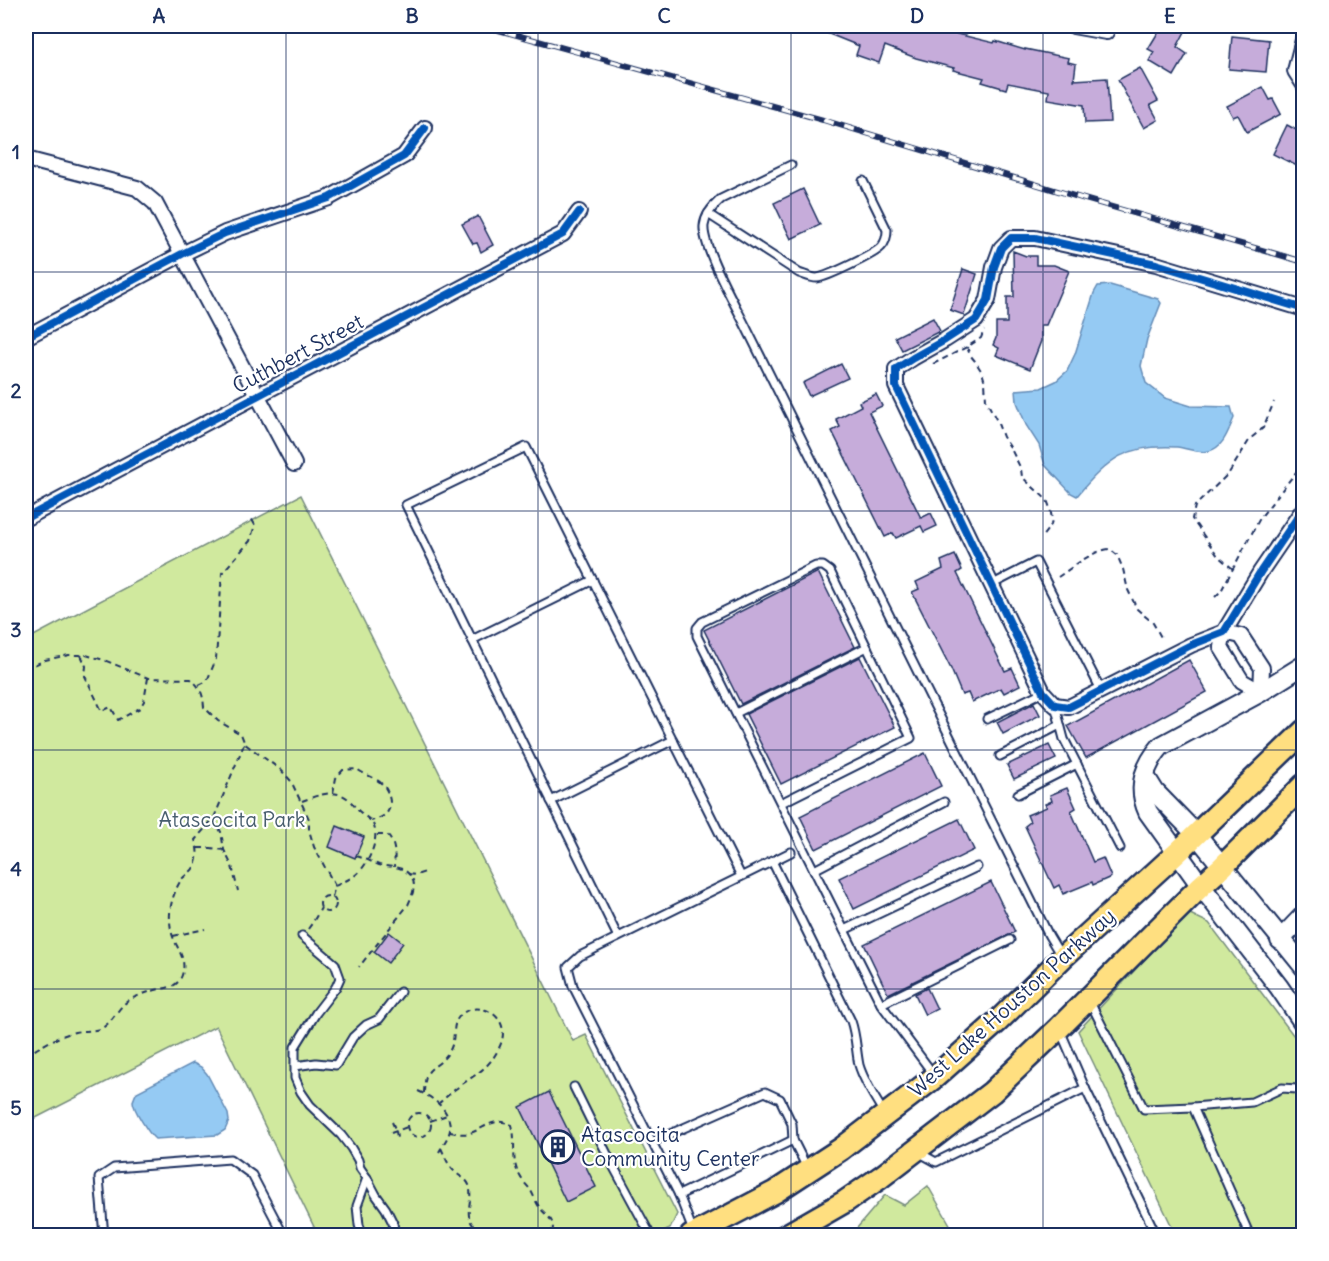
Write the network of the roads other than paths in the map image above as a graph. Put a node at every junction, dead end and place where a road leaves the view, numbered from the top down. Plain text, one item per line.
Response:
1 (1073, 26) edge
2 (1108, 29) edge
3 (1304, 36) edge
4 (1304, 85) edge
5 (425, 128) dead end
6 (26, 159) edge
7 (791, 165) dead end
8 (863, 181) dead end
9 (579, 212) dead end
10 (708, 214) junction
11 (182, 254) junction
12 (1304, 309) edge
13 (26, 337) edge
14 (258, 395) junction
15 (294, 464) dead end
16 (1304, 508) edge
17 (26, 518) edge
18 (593, 580) junction
19 (991, 585) junction
20 (1224, 632) junction
21 (472, 640) junction
22 (867, 647) junction
23 (1304, 665) edge
24 (1043, 692) junction
25 (1102, 692) junction
26 (1261, 692) junction
27 (1055, 705) junction
28 (736, 713) junction
29 (987, 719) dead end
30 (1060, 725) junction
31 (1304, 731) edge
32 (673, 740) junction
33 (1000, 756) dead end
34 (1077, 764) junction
35 (1145, 776) junction
36 (1304, 785) edge
37 (1018, 794) dead end
38 (551, 801) junction
39 (944, 802) dead end
40 (781, 803) junction
41 (1196, 834) junction
42 (1120, 848) dead end
43 (791, 852) dead end
44 (1176, 853) junction
45 (772, 861) junction
46 (977, 867) dead end
47 (1222, 867) junction
48 (814, 870) junction
49 (741, 876) junction
50 (1201, 886) junction
51 (1304, 915) edge
52 (844, 930) junction
53 (302, 936) road end
54 (618, 937) junction
55 (1010, 940) dead end
56 (1280, 940) junction
57 (1062, 958) junction
58 (1304, 967) edge
59 (400, 993) dead end
60 (1088, 999) junction
61 (881, 1004) junction
62 (1304, 1024) edge
63 (1059, 1028) junction
64 (295, 1066) junction
65 (935, 1077) junction
66 (574, 1087) dead end
67 (1085, 1088) junction
68 (1304, 1093) edge
69 (1193, 1107) junction
70 (885, 1115) junction
71 (793, 1140) junction
72 (652, 1142) junction
73 (916, 1151) junction
74 (808, 1170) junction
75 (367, 1178) junction
76 (679, 1196) junction
77 (1153, 1228) dead end
78 (693, 1235) edge
79 (104, 1236) edge
80 (284, 1236) edge
81 (363, 1236) edge
82 (396, 1236) edge
83 (651, 1236) edge
84 (785, 1236) edge
85 (1250, 1236) edge

1 - 2 street
3 - 4 street
5 - 11 street
6 - 11 street
7 - 10 lane
8 - 10 lane
9 - 14 street, Cuthbert Street
10 - 57 lane
11 - 13 street
11 - 14 street
12 - 19 street
14 - 15 street
14 - 17 street, Cuthbert Street
16 - 20 street
18 - 21 lane
18 - 21 lane
18 - 32 lane
19 - 24 street
19 - 25 lane
20 - 25 street
20 - 26 street
20 - 26 street
21 - 38 lane
22 - 28 lane
22 - 28 lane
22 - 40 lane
23 - 26 street
24 - 27 street
24 - 29 lane
25 - 27 street
26 - 35 street
27 - 30 lane
28 - 40 lane
30 - 33 lane
30 - 34 lane
31 - 41 main road, West Lake Houston Parkway
32 - 38 lane
32 - 49 lane
34 - 37 lane
34 - 42 lane
35 - 41 street
35 - 44 street
36 - 47 main road
38 - 54 lane
39 - 48 lane
40 - 48 lane
41 - 44 main road, West Lake Houston Parkway
41 - 47 street
43 - 45 lane
44 - 50 street
44 - 57 main road, West Lake Houston Parkway
45 - 49 lane
45 - 70 lane
46 - 52 lane
47 - 50 main road
47 - 56 street
48 - 52 lane
49 - 54 lane
50 - 60 main road
50 - 62 street
51 - 56 street
52 - 61 lane
53 - 64 lane
54 - 72 lane
55 - 61 lane
56 - 58 street
57 - 65 main road, West Lake Houston Parkway
59 - 64 lane
60 - 63 main road
60 - 69 lane
61 - 65 lane
63 - 67 lane
63 - 73 main road
64 - 75 lane
65 - 70 main road, West Lake Houston Parkway
66 - 83 lane
67 - 73 lane
67 - 77 lane
68 - 69 lane
69 - 85 lane
70 - 74 main road, West Lake Houston Parkway
71 - 72 lane
71 - 74 lane
71 - 76 lane
72 - 76 lane
73 - 84 main road
74 - 78 main road, West Lake Houston Parkway
75 - 81 lane
75 - 82 lane
76 - 78 lane
79 - 80 lane

